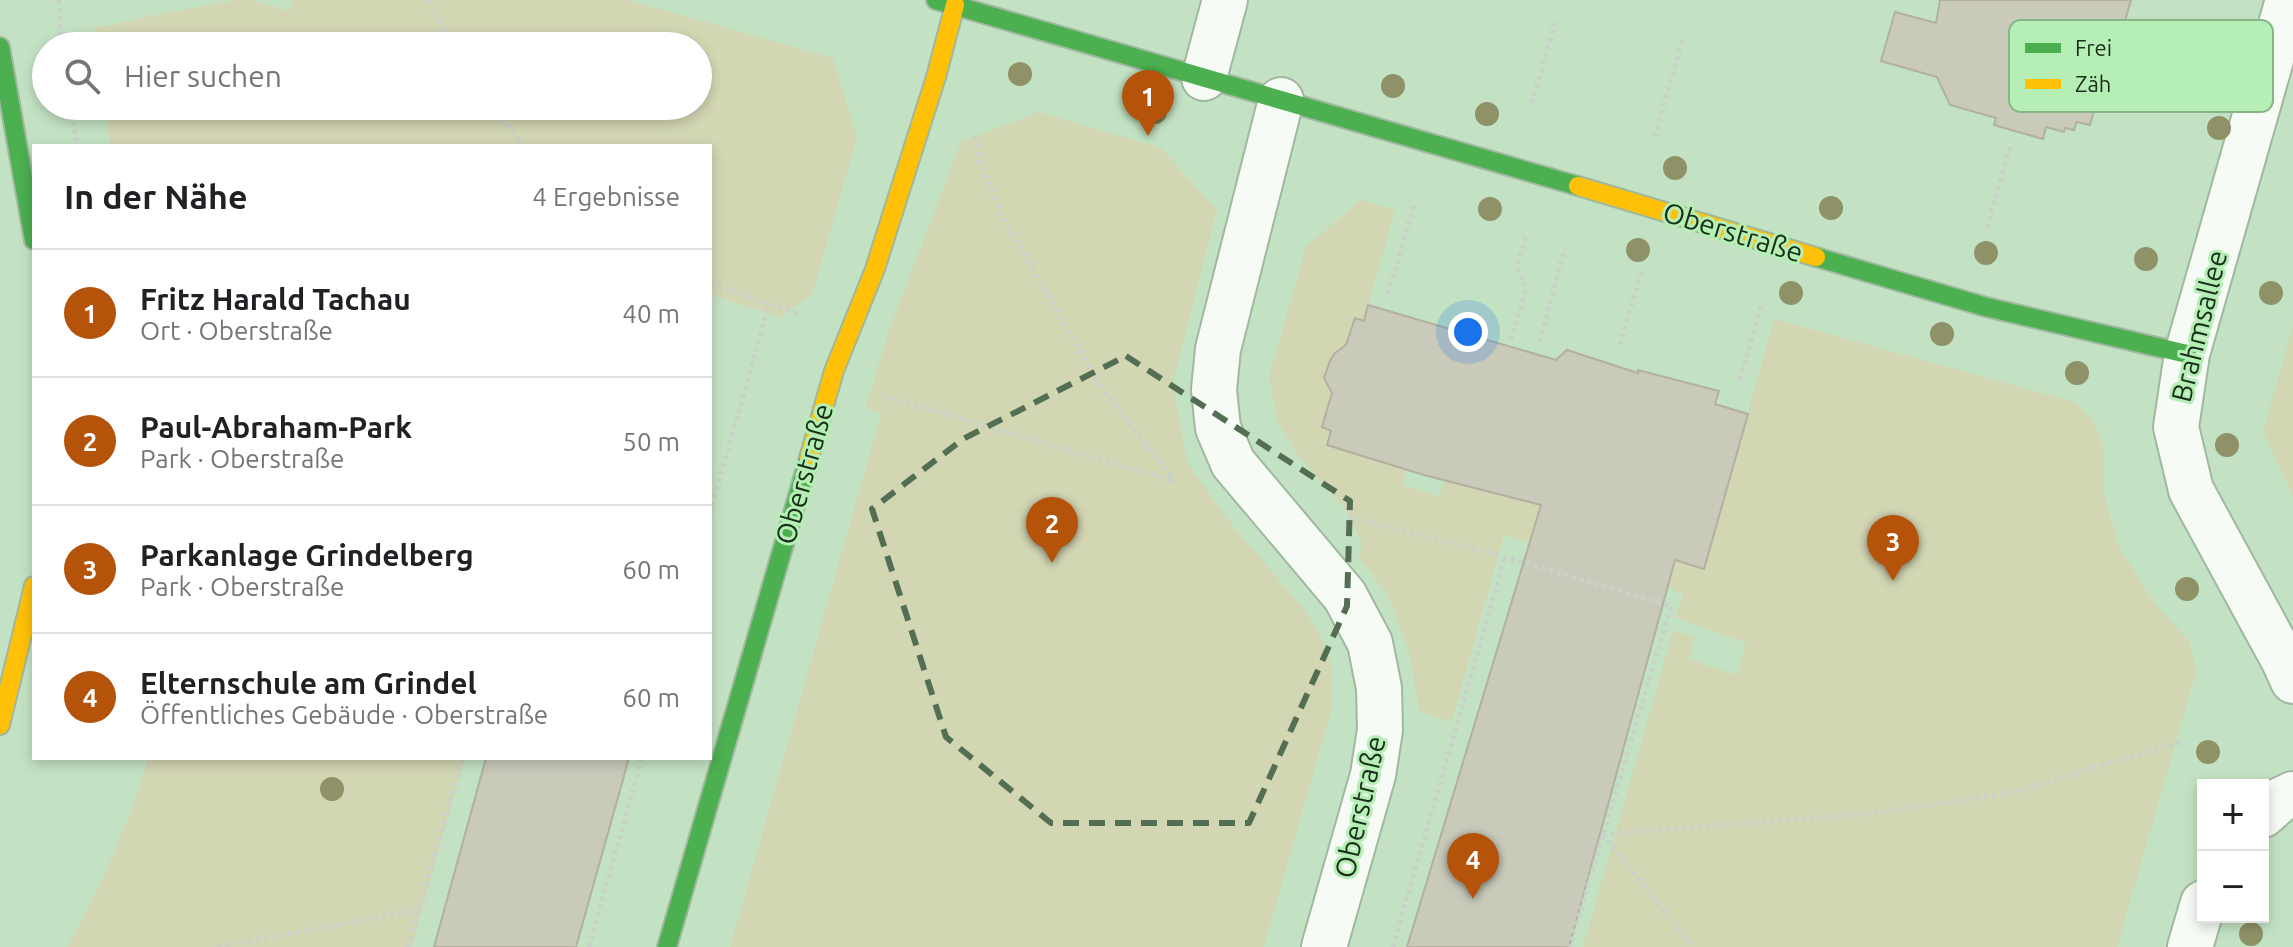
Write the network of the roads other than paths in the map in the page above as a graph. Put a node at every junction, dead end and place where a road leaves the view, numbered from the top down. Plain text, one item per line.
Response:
1 (936, 0) edge
2 (1225, 0) edge
3 (2288, 0) edge
4 (955, 5) junction
5 (0, 47) edge
6 (2273, 53) edge
7 (1204, 78) junction
8 (1281, 100) junction
9 (2256, 112) edge
10 (32, 229) edge
11 (2187, 354) junction
12 (32, 594) edge
13 (2293, 681) edge
14 (0, 725) edge
15 (2293, 794) edge
16 (2269, 810) edge
17 (2197, 923) edge
18 (667, 947) edge
19 (1324, 947) edge
20 (2190, 947) edge

1 - 4 street, Oberstraße
2 - 7 street
3 - 6 street, Brahmsallee
4 - 7 street, Oberstraße
4 - 18 street, Oberstraße
5 - 10 street
7 - 8 street, Oberstraße
8 - 11 street, Oberstraße
8 - 19 street, Oberstraße
9 - 11 street, Brahmsallee
11 - 13 street, Brahmsallee
12 - 14 street
15 - 16 street
17 - 20 street

